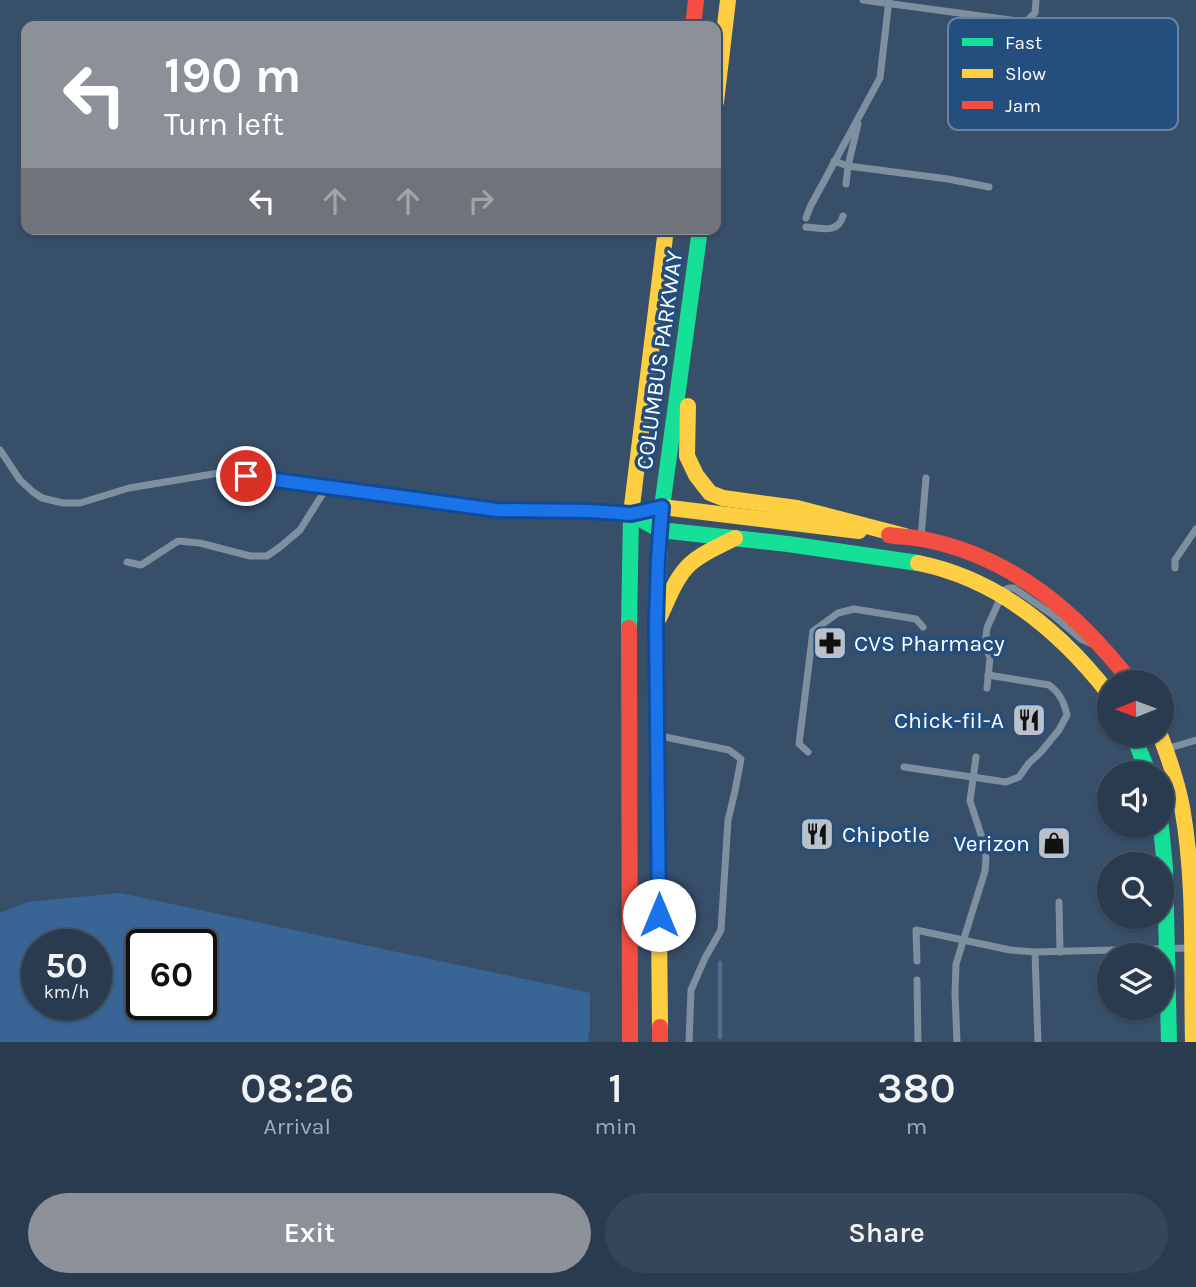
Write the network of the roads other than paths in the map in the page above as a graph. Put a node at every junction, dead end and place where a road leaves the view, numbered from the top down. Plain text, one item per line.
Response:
1 (696, 0) edge
2 (728, 0) edge
3 (863, 0) edge
4 (1036, 0) edge
5 (889, 2) edge
6 (998, 18) edge
7 (1029, 18) edge
8 (694, 21) edge
9 (721, 60) edge
10 (860, 113) junction
11 (834, 161) junction
12 (848, 166) junction
13 (846, 184) dead end
14 (989, 187) dead end
15 (843, 216) dead end
16 (665, 235) edge
17 (699, 235) edge
18 (694, 268) junction
19 (0, 450) edge
20 (926, 478) dead end
21 (327, 487) junction
22 (662, 507) junction
23 (631, 514) junction
24 (1196, 529) edge
25 (660, 530) junction
26 (913, 537) junction
27 (735, 538) junction
28 (128, 562) dead end
29 (1175, 568) dead end
30 (1001, 596) junction
31 (656, 623) junction
32 (923, 627) dead end
33 (1101, 645) junction
34 (1121, 670) edge
35 (988, 675) junction
36 (1097, 678) edge
37 (987, 688) dead end
38 (658, 736) junction
39 (1196, 740) edge
40 (1174, 741) edge
41 (1165, 747) edge
42 (808, 752) dead end
43 (976, 757) dead end
44 (904, 767) dead end
45 (974, 777) junction
46 (1162, 838) edge
47 (1059, 902) dead end
48 (964, 940) junction
49 (1166, 943) edge
50 (1174, 948) edge
51 (1193, 948) edge
52 (1097, 951) edge
53 (1035, 952) junction
54 (1060, 952) junction
55 (917, 961) dead end
56 (917, 980) dead end
57 (1168, 1020) edge
58 (660, 1034) edge
59 (630, 1042) edge
60 (689, 1042) edge
61 (918, 1042) edge
62 (957, 1042) edge
63 (1038, 1042) edge
64 (1168, 1042) edge
65 (1193, 1042) edge

1 - 8 main road
2 - 9 main road
3 - 5 lane
4 - 7 lane
5 - 6 lane
5 - 10 lane
10 - 11 lane
10 - 12 lane
11 - 12 lane
11 - 15 lane
12 - 13 lane
12 - 14 lane
16 - 23 main road, COLUMBUS PARKWAY
17 - 18 main road, COLUMBUS PARKWAY
18 - 22 main road, COLUMBUS PARKWAY
18 - 26 main road
19 - 21 lane
20 - 26 lane
21 - 23 lane
21 - 28 lane
22 - 23 main road
22 - 25 main road, COLUMBUS PARKWAY
22 - 26 main road
23 - 25 main road
23 - 59 main road, COLUMBUS PARKWAY
24 - 29 lane
25 - 27 main road
25 - 31 main road, COLUMBUS PARKWAY
26 - 33 main road
27 - 30 main road
27 - 31 main road
30 - 33 lane
30 - 35 lane
30 - 36 main road
31 - 38 main road, COLUMBUS PARKWAY
32 - 42 lane
33 - 34 main road
35 - 37 lane
35 - 45 lane
38 - 58 main road, COLUMBUS PARKWAY
38 - 60 lane
39 - 40 lane
41 - 51 main road
43 - 45 lane
44 - 45 lane
45 - 48 lane
46 - 49 main road
47 - 54 lane
48 - 53 lane
48 - 55 lane
48 - 62 lane
50 - 51 lane
51 - 65 main road
52 - 54 lane
53 - 54 lane
53 - 63 lane
56 - 61 lane
57 - 64 main road

